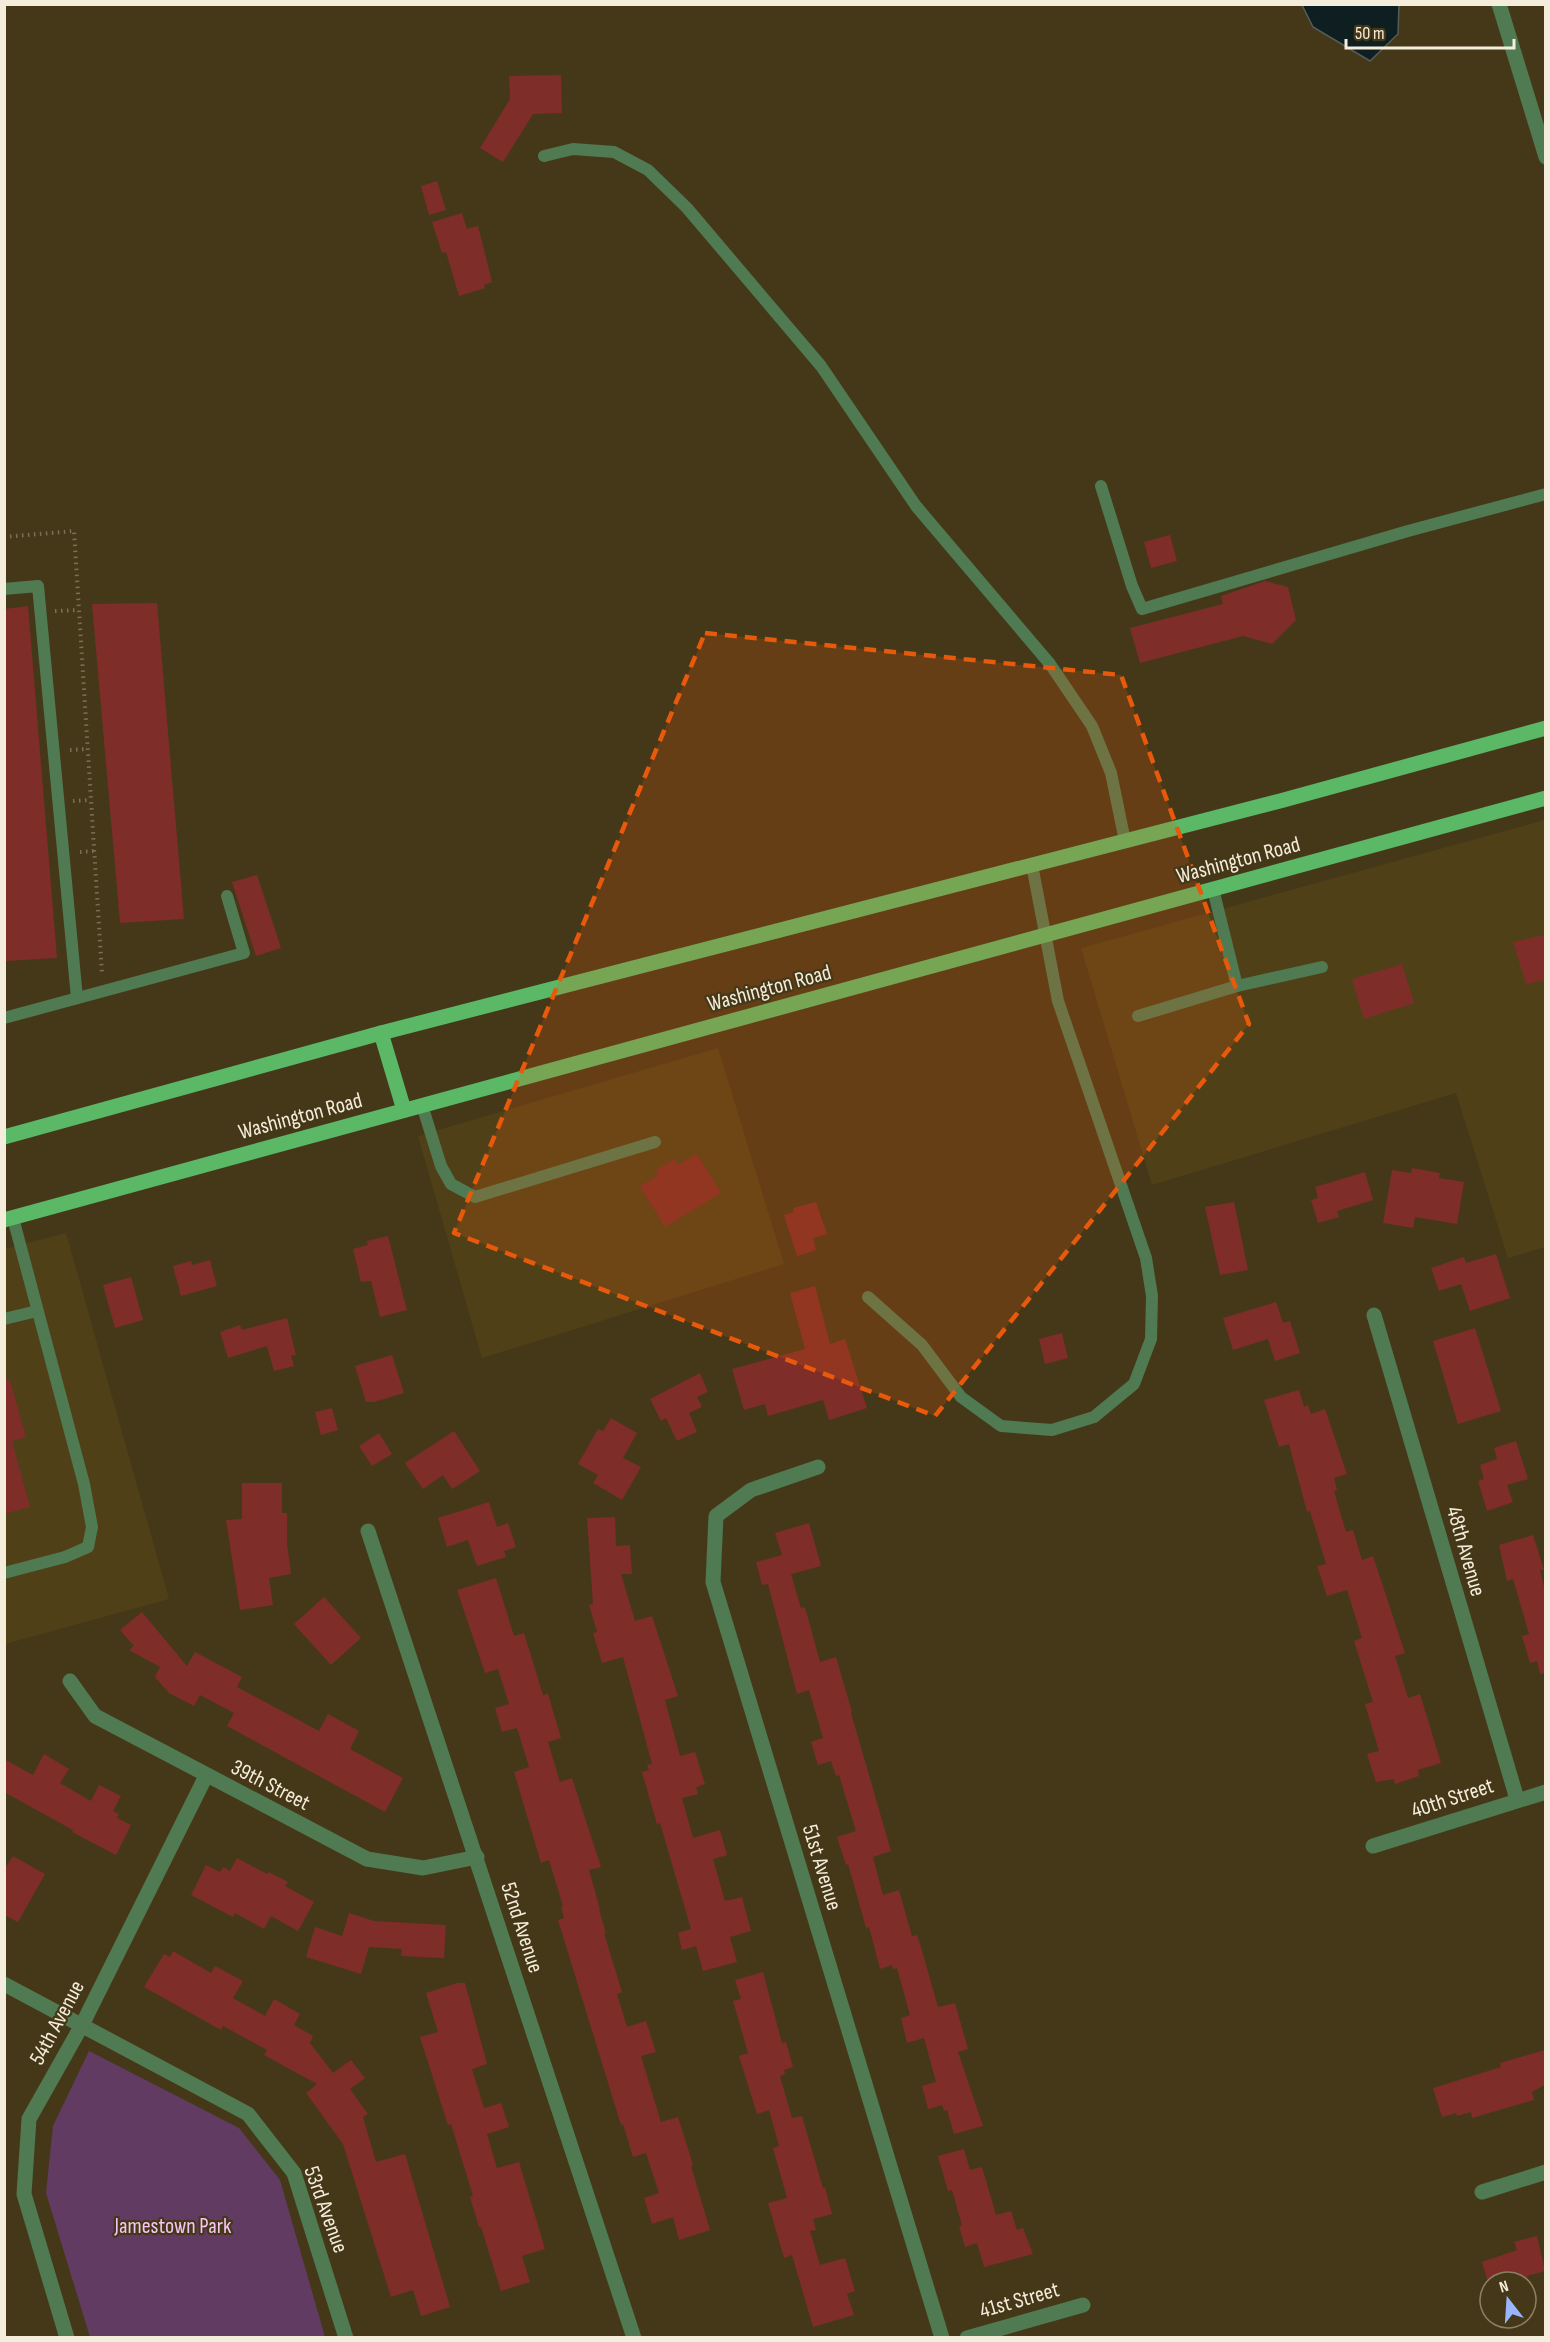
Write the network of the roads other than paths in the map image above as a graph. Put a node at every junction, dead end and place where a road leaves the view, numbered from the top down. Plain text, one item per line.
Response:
1 (1499, 4) edge
2 (544, 156) dead end
3 (1545, 157) edge
4 (1101, 486) dead end
5 (1545, 494) edge
6 (4, 589) edge
7 (1545, 728) edge
8 (1545, 798) edge
9 (1125, 841) junction
10 (1032, 865) junction
11 (1213, 889) junction
12 (227, 896) dead end
13 (1045, 935) junction
14 (1322, 967) dead end
15 (1237, 986) junction
16 (77, 998) junction
17 (5, 1014) edge
18 (1138, 1016) dead end
19 (381, 1033) junction
20 (423, 1105) junction
21 (404, 1110) junction
22 (4, 1137) edge
23 (655, 1142) dead end
24 (9, 1219) edge
25 (868, 1297) dead end
26 (37, 1311) junction
27 (1374, 1315) dead end
28 (4, 1318) edge
29 (818, 1467) dead end
30 (368, 1531) dead end
31 (4, 1573) edge
32 (70, 1681) dead end
33 (206, 1776) junction
34 (1545, 1792) edge
35 (1517, 1799) junction
36 (1373, 1846) dead end
37 (477, 1857) junction
38 (4, 1984) edge
39 (82, 2025) junction
40 (1545, 2172) edge
41 (1482, 2192) dead end
42 (1083, 2305) dead end
43 (67, 2337) edge
44 (346, 2337) edge
45 (634, 2337) edge
46 (942, 2337) edge
47 (967, 2337) edge

1 - 3 street
2 - 9 lane
4 - 5 lane
6 - 16 lane
7 - 9 main road, Washington Road
8 - 11 main road, Washington Road
9 - 10 main road, Washington Road
10 - 13 lane
10 - 19 main road, Washington Road
11 - 13 main road, Washington Road
11 - 15 lane
12 - 16 lane
13 - 20 main road, Washington Road
13 - 25 lane
14 - 15 lane
15 - 18 lane
16 - 17 lane
19 - 21 main road
19 - 22 main road, Washington Road
20 - 21 main road, Washington Road
20 - 23 lane
21 - 24 main road, Washington Road
24 - 26 lane
26 - 28 lane
26 - 31 lane
27 - 35 street, 48th Avenue
29 - 46 street, 51st Avenue
30 - 37 street, 52nd Avenue
32 - 33 street, 39th Street
33 - 37 street, 39th Street
33 - 39 street, 54th Avenue
34 - 35 street, 40th Street
35 - 36 street, 40th Street
37 - 45 street, 52nd Avenue
38 - 39 street, 53rd Avenue
39 - 43 street, 54th Avenue
39 - 44 street, 53rd Avenue
40 - 41 street
42 - 47 street, 41st Street

